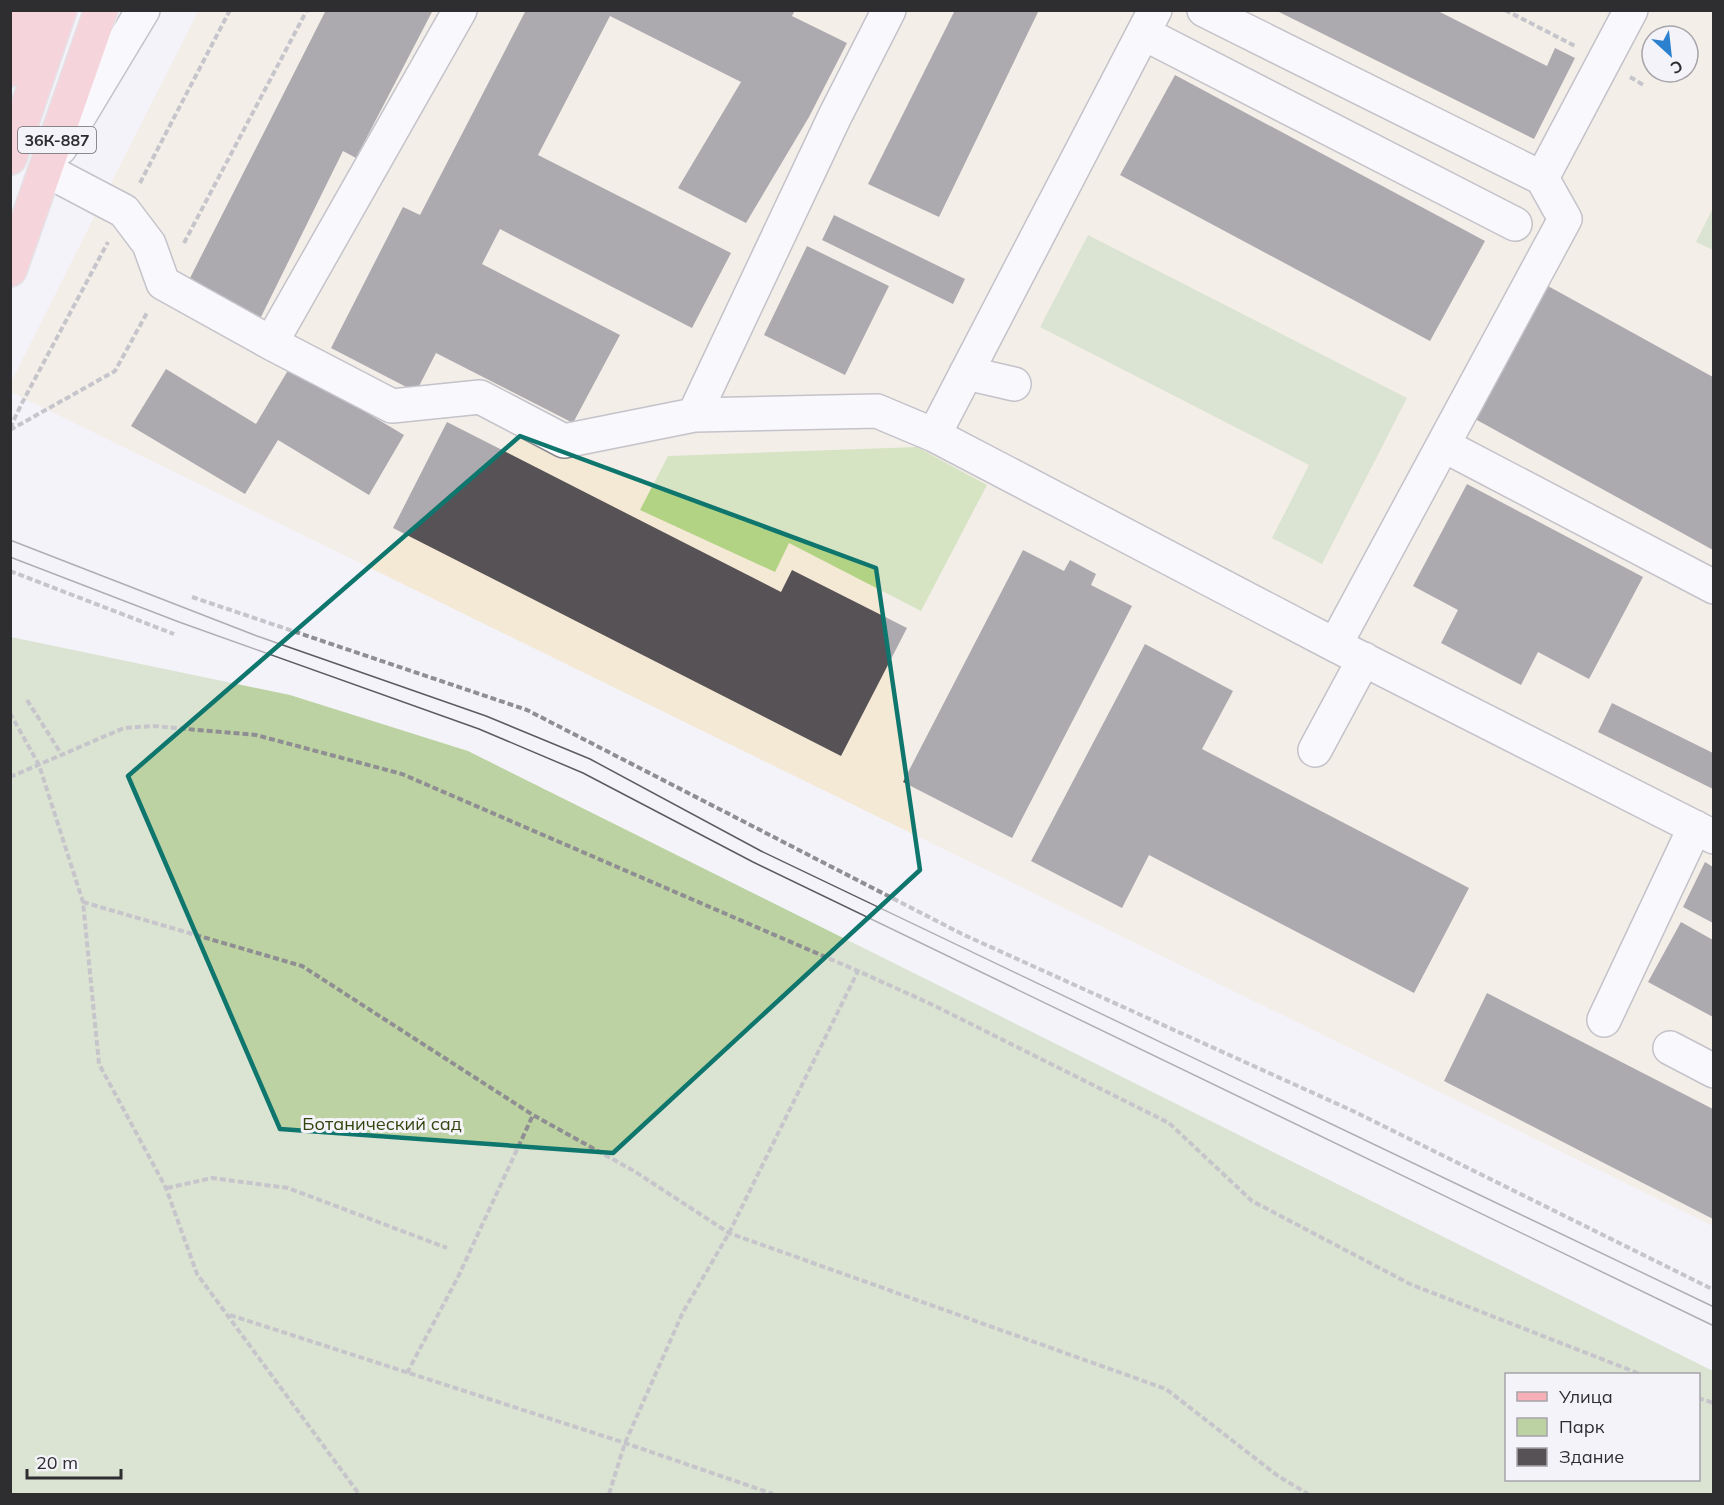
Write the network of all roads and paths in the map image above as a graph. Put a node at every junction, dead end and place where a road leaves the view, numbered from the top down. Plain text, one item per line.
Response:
1 (30, 10) edge
2 (60, 10) edge
3 (101, 10) edge
4 (143, 10) edge
5 (230, 10) edge
6 (460, 10) edge
7 (889, 10) edge
8 (1204, 10) edge
9 (1631, 10) edge
10 (1149, 22) edge
11 (10, 70) edge
12 (10, 158) edge
13 (46, 170) junction
14 (1542, 178) junction
15 (142, 180) dead end
16 (1515, 224) dead end
17 (10, 226) edge
18 (10, 270) edge
19 (74, 308) dead end
20 (271, 343) junction
21 (966, 373) junction
22 (1014, 384) dead end
23 (694, 415) junction
24 (10, 428) edge
25 (934, 435) junction
26 (1443, 445) junction
27 (10, 571) edge
28 (1713, 586) edge
29 (192, 597) dead end
30 (174, 634) dead end
31 (1335, 645) junction
32 (1364, 659) junction
33 (27, 700) dead end
34 (10, 712) edge
35 (1315, 750) dead end
36 (63, 755) junction
37 (39, 765) junction
38 (10, 777) edge
39 (1704, 832) edge
40 (83, 902) junction
41 (858, 971) junction
42 (1604, 1020) dead end
43 (1670, 1048) dead end
44 (1713, 1071) edge
45 (533, 1115) junction
46 (166, 1188) junction
47 (729, 1233) junction
48 (447, 1248) dead end
49 (1713, 1290) edge
50 (228, 1314) junction
51 (408, 1373) junction
52 (1637, 1373) edge
53 (625, 1443) junction
54 (359, 1494) edge
55 (609, 1494) edge
56 (773, 1494) edge
57 (1308, 1494) edge

1 - 11 main road
2 - 12 main road, 36К-887
3 - 13 main road, 36К-887
4 - 13 street
5 - 15 path
6 - 20 street
7 - 23 street
8 - 14 street
9 - 14 street
10 - 16 street
10 - 21 street
13 - 17 street
13 - 18 main road, 36К-887
13 - 20 street
14 - 26 street
19 - 24 path
20 - 23 street
21 - 22 street
21 - 25 street
23 - 25 street
25 - 31 street
26 - 28 street
26 - 31 street
27 - 30 path
29 - 49 path
31 - 32 street
32 - 35 street
32 - 39 street
33 - 36 path
34 - 37 path
36 - 37 path
36 - 41 path
37 - 38 path
37 - 40 path
39 - 42 street
40 - 45 path
40 - 46 path
41 - 47 path
41 - 52 path
43 - 44 street
45 - 47 path
45 - 51 path
46 - 48 path
46 - 50 path
47 - 53 path
47 - 57 path
50 - 51 path
50 - 54 path
51 - 53 path
53 - 55 path
53 - 56 path

